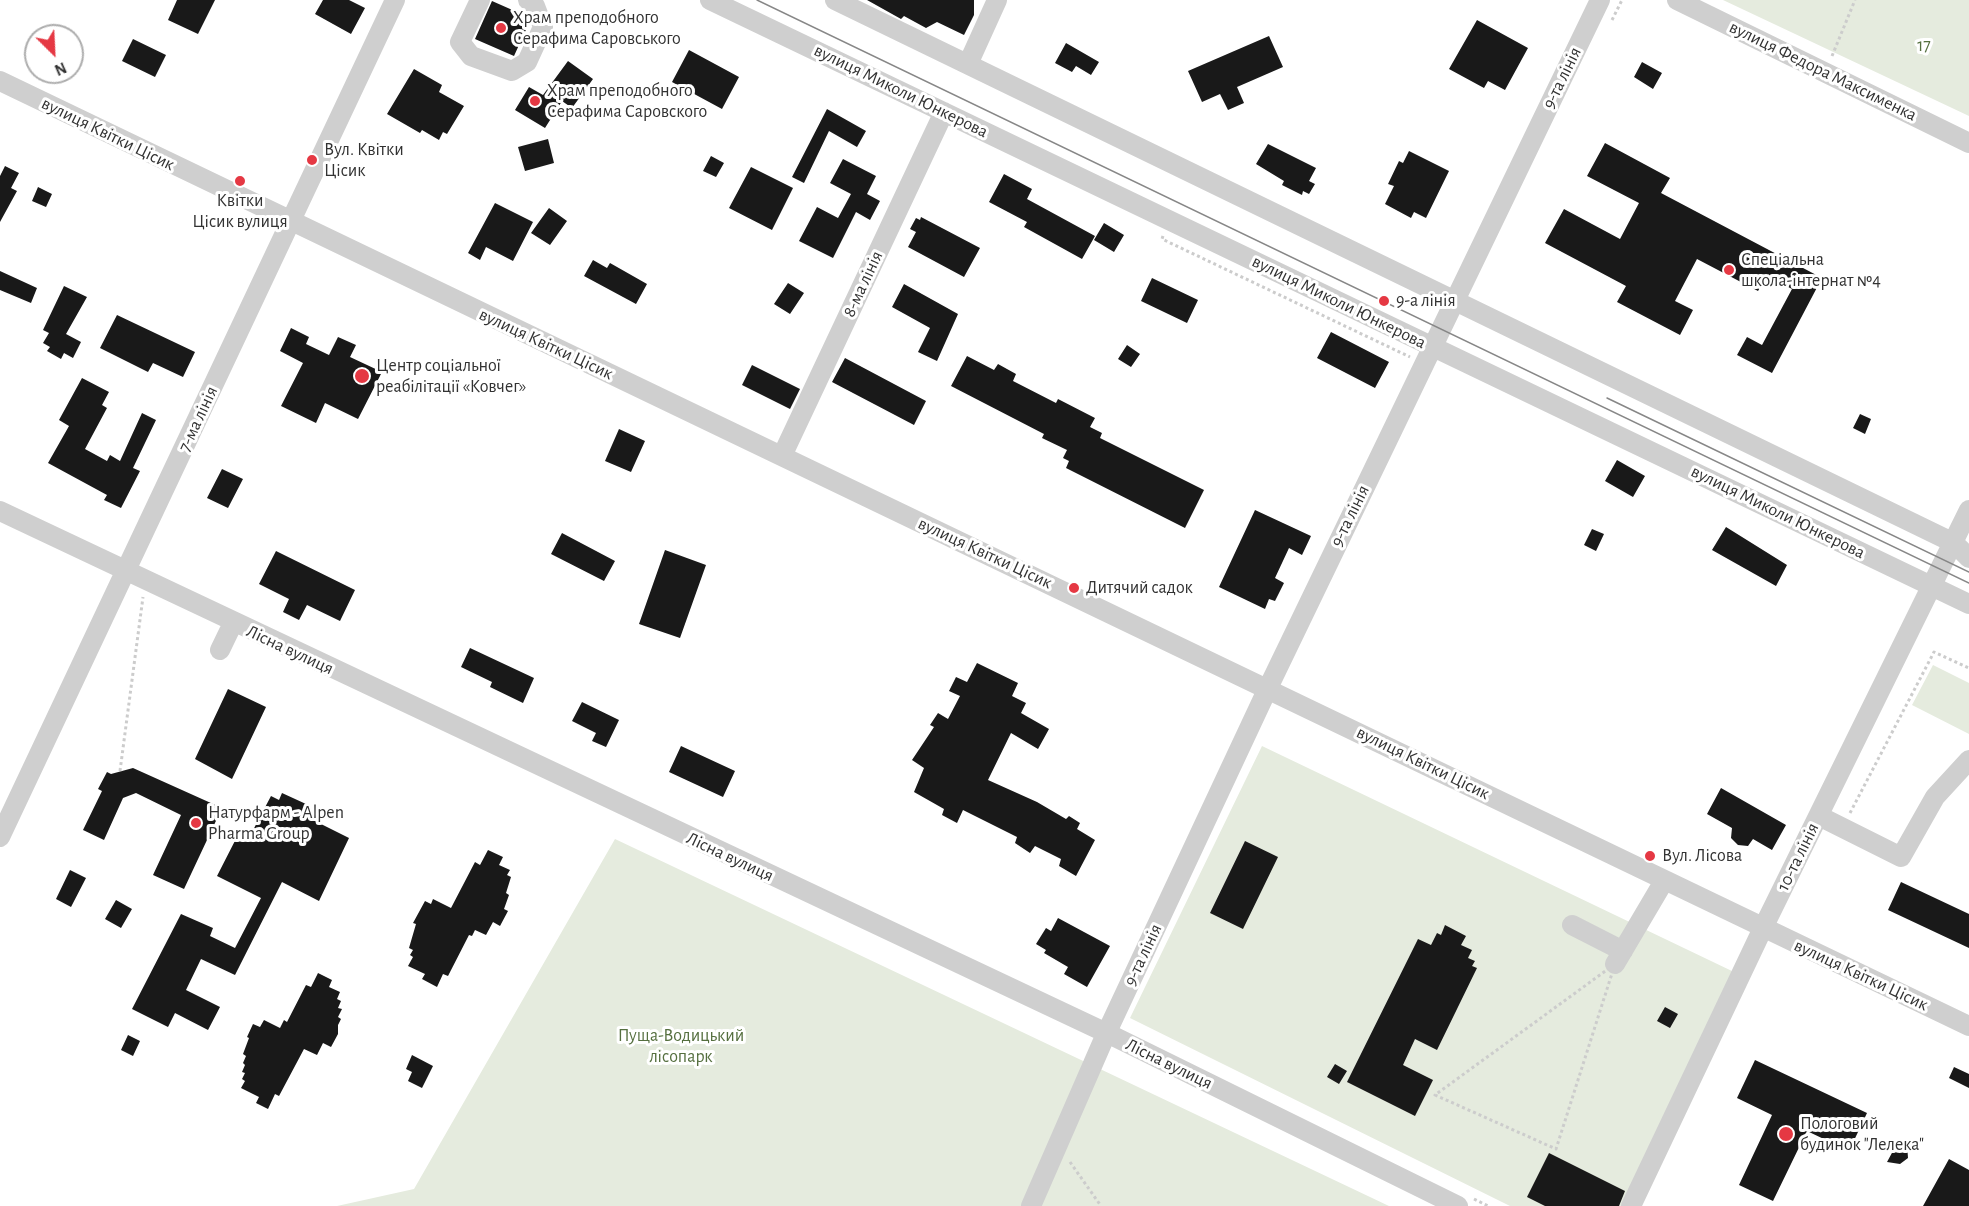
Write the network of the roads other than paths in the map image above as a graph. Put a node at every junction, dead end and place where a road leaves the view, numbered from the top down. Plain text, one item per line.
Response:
1 (395, 0) edge
2 (480, 0) edge
3 (528, 0) edge
4 (710, 0) edge
5 (835, 0) edge
6 (997, 0) edge
7 (1600, 0) edge
8 (1677, 0) edge
9 (968, 64) junction
10 (0, 81) edge
11 (944, 112) junction
12 (1969, 143) edge
13 (291, 222) junction
14 (1455, 300) junction
15 (1431, 346) junction
16 (782, 456) junction
17 (1969, 510) edge
18 (0, 511) edge
19 (1954, 543) junction
20 (1969, 558) edge
21 (129, 574) junction
22 (1933, 586) junction
23 (1969, 604) edge
24 (233, 623) junction
25 (220, 650) dead end
26 (1268, 688) junction
27 (1969, 760) edge
28 (1821, 817) dead end
29 (0, 837) edge
30 (1664, 881) junction
31 (1572, 925) dead end
32 (1763, 928) junction
33 (1969, 1026) edge
34 (1106, 1034) junction
35 (1030, 1206) edge
36 (1458, 1206) edge
37 (1631, 1206) edge

1 - 13 street, 7-ма лінія
2 - 3 street
4 - 11 street, вулиця Миколи Юнкерова
5 - 9 street
6 - 9 street
7 - 14 street, 9-та лінія
8 - 12 street, вулиця Федора Максименка
9 - 14 street
10 - 13 street, вулиця Квітки Цісик
11 - 15 street, вулиця Миколи Юнкерова
11 - 16 street, 8-ма лінія
13 - 16 street, вулиця Квітки Цісик
13 - 21 street, 7-ма лінія
14 - 15 street, 9-та лінія
14 - 19 street
15 - 22 street, вулиця Миколи Юнкерова
15 - 26 street, 9-та лінія
16 - 26 street, вулиця Квітки Цісик
17 - 19 street, 10-та лінія
18 - 21 street, Лісна вулиця
19 - 20 street
19 - 22 street, 10-та лінія
21 - 24 street, Лісна вулиця
21 - 29 street, 7-ма лінія
22 - 23 street, вулиця Миколи Юнкерова
22 - 32 street, 10-та лінія
24 - 25 street
24 - 34 street, Лісна вулиця
26 - 30 street, вулиця Квітки Цісик
26 - 34 street, 9-та лінія
27 - 28 street
30 - 31 street
30 - 32 street, вулиця Квітки Цісик
32 - 33 street, вулиця Квітки Цісик
32 - 37 street, 10-та лінія
34 - 35 street, 9-та лінія
34 - 36 street, Лісна вулиця

